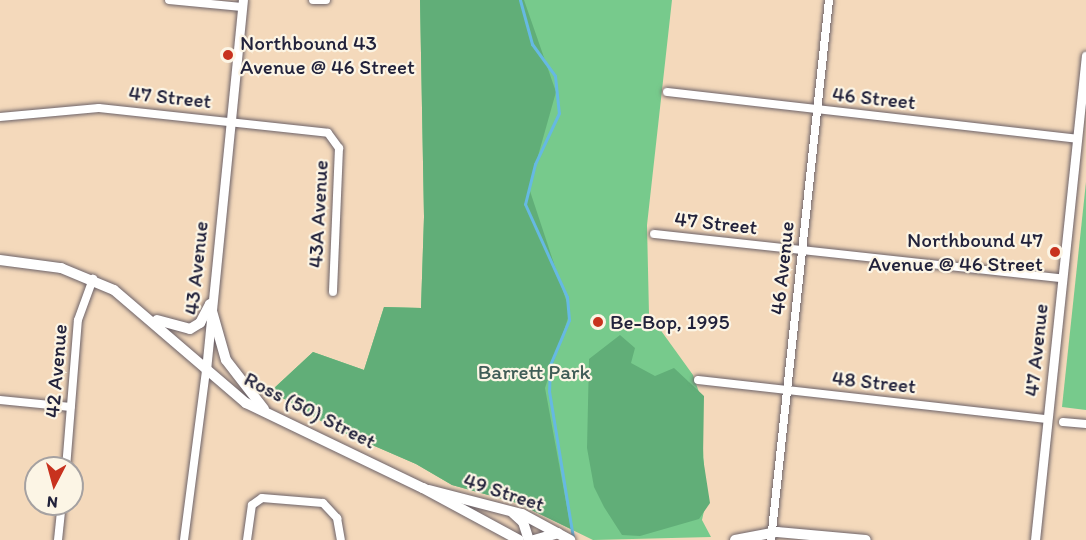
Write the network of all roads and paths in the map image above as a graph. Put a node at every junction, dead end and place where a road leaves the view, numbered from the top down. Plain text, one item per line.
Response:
1 (169, 0) edge
2 (313, 0) edge
3 (326, 0) edge
4 (829, 0) edge
5 (242, 4) edge
6 (1086, 56) edge
7 (667, 92) dead end
8 (817, 110) junction
9 (0, 117) edge
10 (230, 122) junction
11 (335, 138) joint
12 (1077, 139) junction
13 (654, 234) dead end
14 (802, 250) junction
15 (0, 260) edge
16 (1061, 278) junction
17 (93, 279) junction
18 (333, 292) dead end
19 (210, 304) junction
20 (151, 318) junction
21 (206, 370) junction
22 (698, 380) dead end
23 (786, 390) junction
24 (0, 400) edge
25 (71, 407) junction
26 (268, 414) junction
27 (1047, 419) junction
28 (1063, 422) dead end
29 (1086, 424) edge
30 (67, 456) edge
31 (423, 488) junction
32 (504, 508) junction
33 (61, 516) edge
34 (558, 533) junction
35 (771, 536) edge
36 (58, 540) edge
37 (184, 540) edge
38 (247, 540) edge
39 (341, 540) edge
40 (519, 540) edge
41 (529, 540) edge
42 (534, 540) edge
43 (570, 540) edge
44 (735, 540) edge
45 (866, 540) edge
46 (1035, 540) edge

1 - 5 street
2 - 3 street
4 - 8 street, 46 Avenue
5 - 10 street, 43 Avenue
6 - 12 street, 47 Avenue
7 - 8 street, 46 Street
8 - 12 street, 46 Street
8 - 14 street, 46 Avenue
9 - 10 street, 47 Street
10 - 11 street, 47 Street
10 - 19 street, 43 Avenue
11 - 18 street, 43A Avenue
12 - 16 street, 47 Avenue
13 - 14 street, 47 Street
14 - 16 street, 47 Street
14 - 23 street, 46 Avenue
15 - 17 main road, Ross (50) Street
16 - 27 street, 47 Avenue
17 - 20 main road, Ross (50) Street
17 - 25 street, 42 Avenue
19 - 20 main road
19 - 21 street, 43 Avenue
19 - 26 main road
20 - 21 main road, Ross (50) Street
21 - 26 main road, Ross (50) Street
21 - 37 street, 43 Avenue
22 - 23 street, 48 Street
23 - 27 street, 48 Street
23 - 35 street, 46 Avenue
24 - 25 street
25 - 30 street, 42 Avenue
26 - 31 main road, Ross (50) Street
27 - 46 street, 47 Avenue
28 - 29 street
31 - 32 main road, 49 Street
31 - 40 main road, Ross (50) Street
32 - 34 main road, 49 Street
32 - 41 main road
33 - 36 street
34 - 42 main road
34 - 43 main road, 49 Street
35 - 44 main road
35 - 45 main road
38 - 39 street

